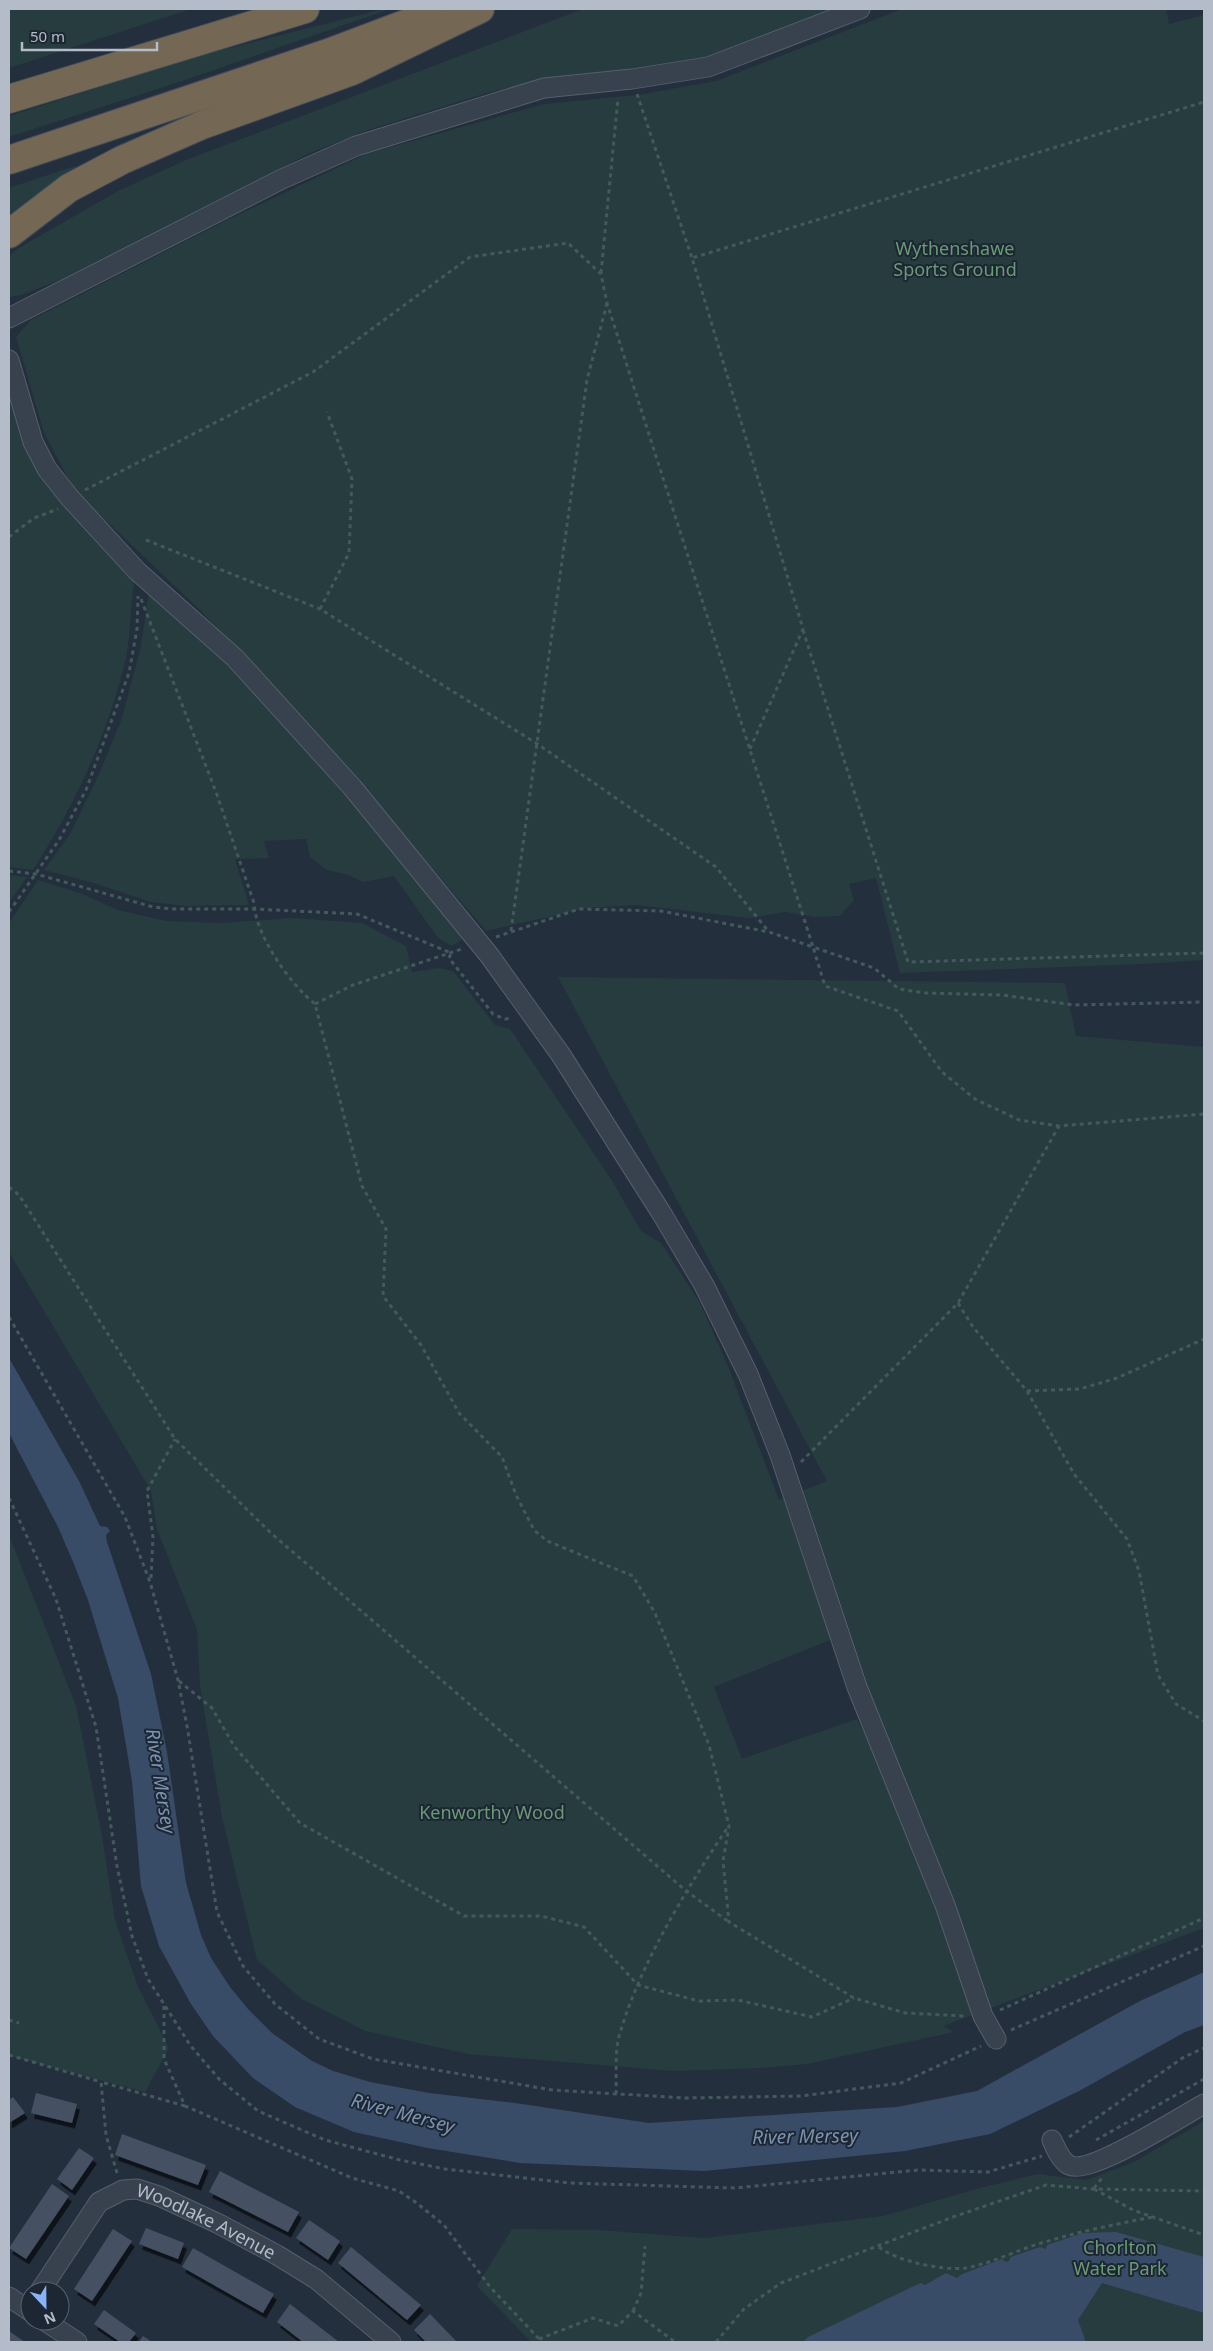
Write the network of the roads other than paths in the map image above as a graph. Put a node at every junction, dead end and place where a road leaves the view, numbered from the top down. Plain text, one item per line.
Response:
1 (305, 9) edge
2 (445, 9) edge
3 (480, 9) edge
4 (860, 9) edge
5 (9, 99) edge
6 (9, 160) edge
7 (9, 234) edge
8 (9, 318) edge
9 (9, 360) edge
10 (996, 2039) road end
11 (1204, 2104) edge
12 (1053, 2143) road end
13 (47, 2281) edge
14 (9, 2297) edge
15 (20, 2304) edge
16 (60, 2331) edge
17 (77, 2342) edge
18 (391, 2342) edge

1 - 5 highway
2 - 6 highway
3 - 7 highway
4 - 8 street
9 - 10 street
11 - 12 street
13 - 18 street, Woodlake Avenue
14 - 15 street
16 - 17 street

